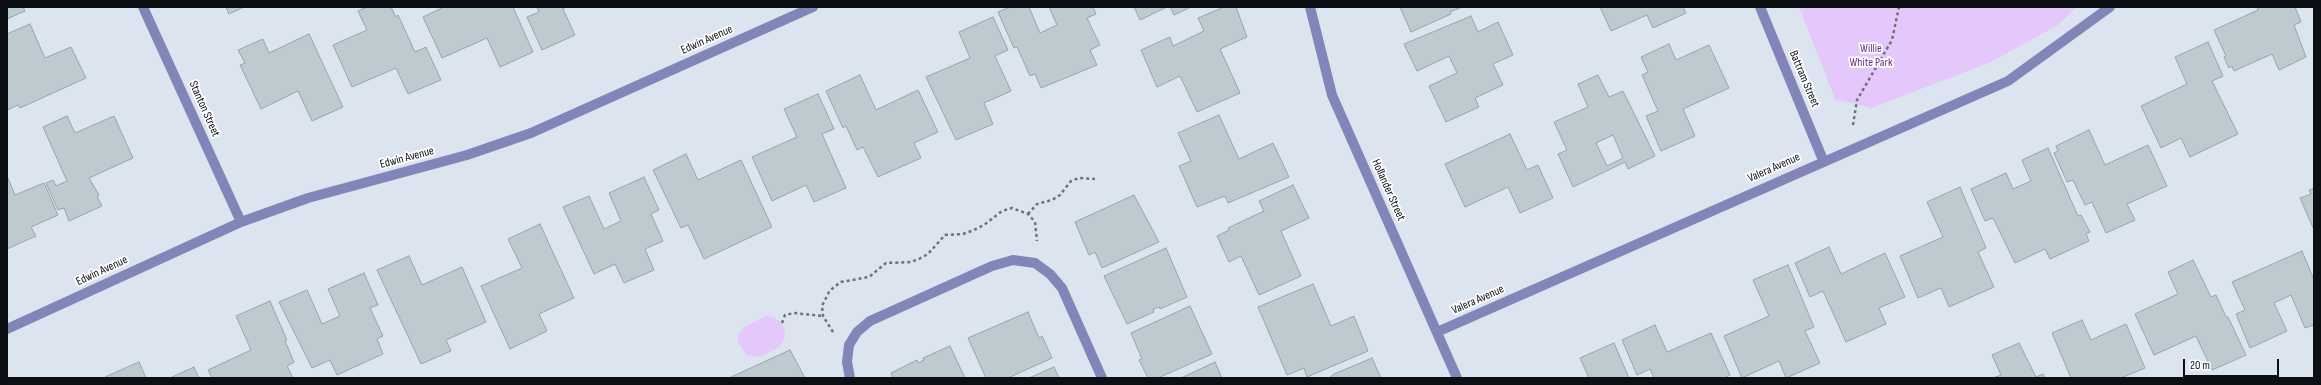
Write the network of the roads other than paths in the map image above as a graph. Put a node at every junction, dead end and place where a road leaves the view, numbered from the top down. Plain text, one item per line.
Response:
1 (143, 7) edge
2 (813, 7) edge
3 (1310, 7) edge
4 (1760, 7) edge
5 (2110, 7) edge
6 (1823, 160) junction
7 (241, 222) junction
8 (7, 329) edge
9 (1437, 332) junction
10 (850, 378) edge
11 (1102, 378) edge
12 (1457, 378) edge

1 - 7 street, Stanton Street
2 - 7 street, Edwin Avenue
3 - 9 street, Hollander Street
4 - 6 street, Battram Street
5 - 6 street, Valera Avenue
6 - 9 street, Valera Avenue
7 - 8 street, Edwin Avenue
9 - 12 street, Hollander Street
10 - 11 street

